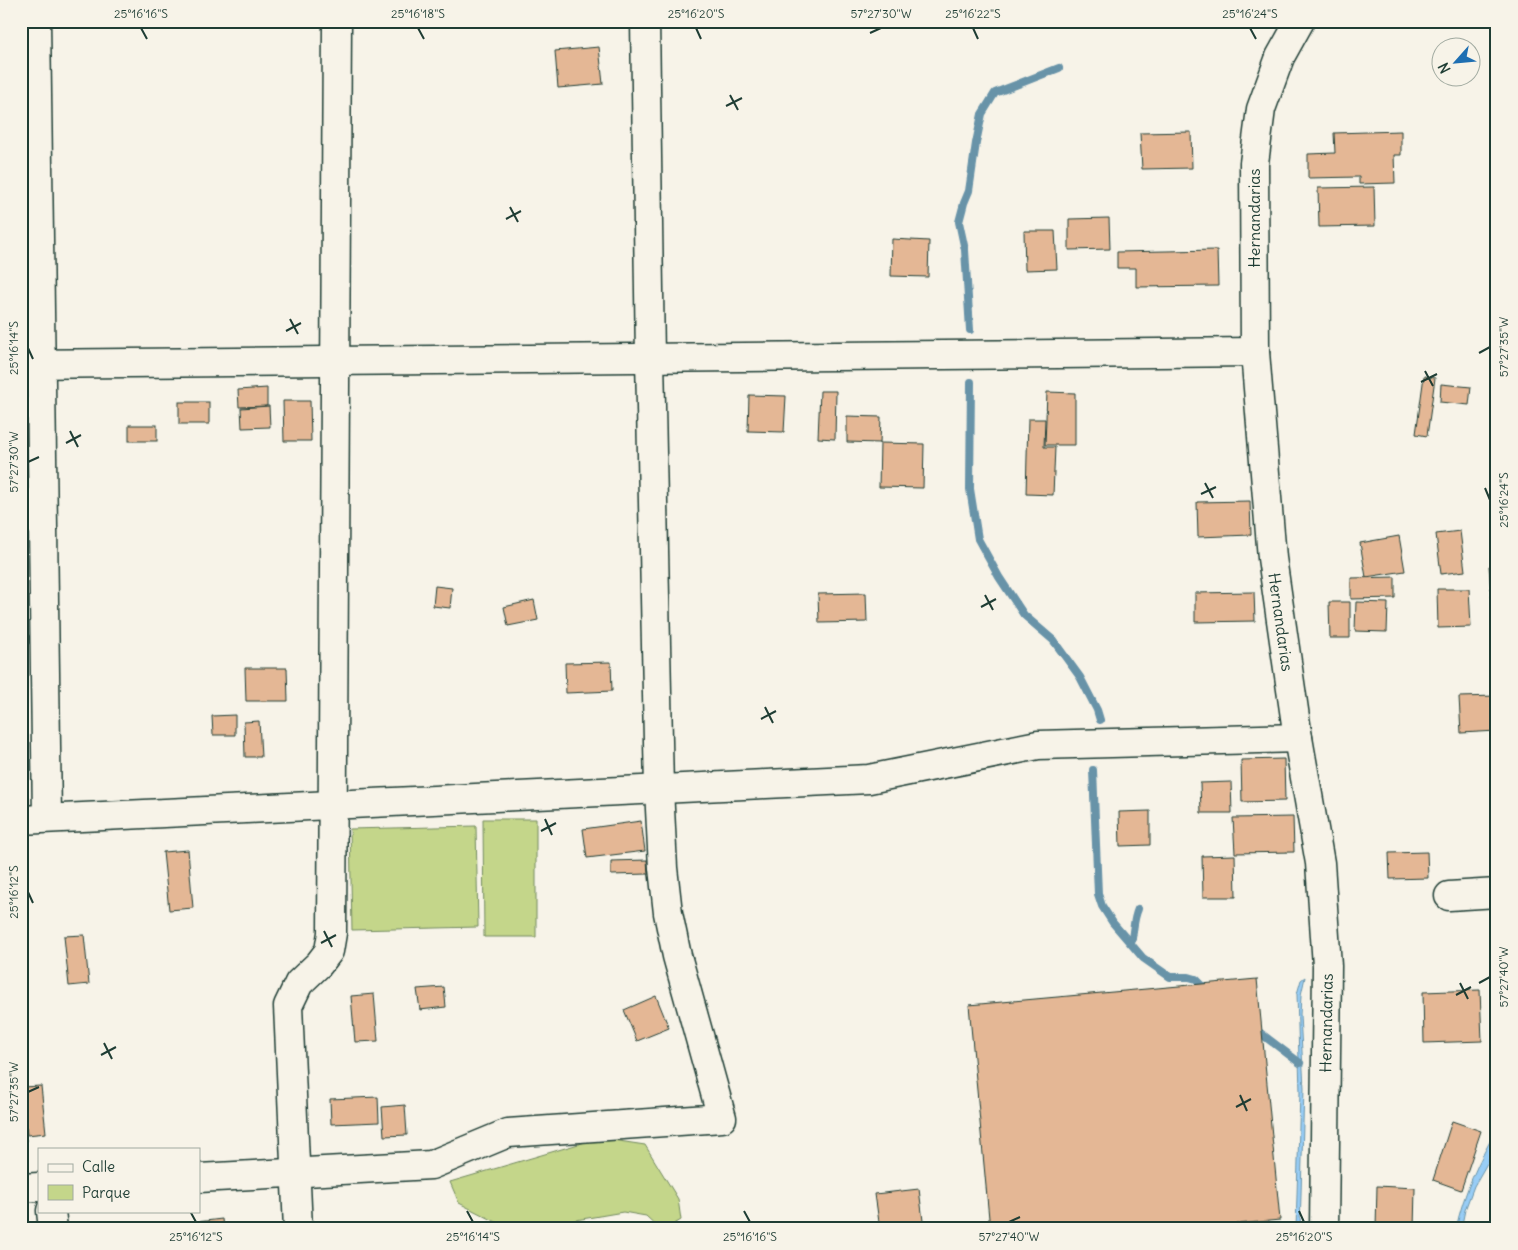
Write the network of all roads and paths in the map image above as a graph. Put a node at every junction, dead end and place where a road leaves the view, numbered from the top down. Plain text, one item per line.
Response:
1 (36, 21) edge
2 (337, 21) edge
3 (645, 21) edge
4 (1300, 21) edge
5 (1255, 352) junction
6 (650, 358) junction
7 (334, 361) junction
8 (31, 364) edge
9 (1298, 738) junction
10 (659, 789) junction
11 (333, 805) junction
12 (34, 819) edge
13 (1497, 893) edge
14 (1449, 896) dead end
15 (295, 1172) junction
16 (200, 1178) edge
17 (38, 1187) edge
18 (21, 1188) edge
19 (51, 1212) edge
20 (53, 1229) edge
21 (298, 1229) edge
22 (1324, 1229) edge

1 - 8 street
2 - 7 street
3 - 6 street
4 - 5 street, Hernandarias
5 - 6 street
5 - 9 street, Hernandarias
6 - 7 street
6 - 10 street
7 - 8 street
7 - 11 street
8 - 12 street
9 - 10 street
9 - 22 street, Hernandarias
10 - 11 street
10 - 15 street
11 - 12 street
11 - 15 street
13 - 14 street
15 - 16 street
15 - 21 street
17 - 18 street
19 - 20 street

